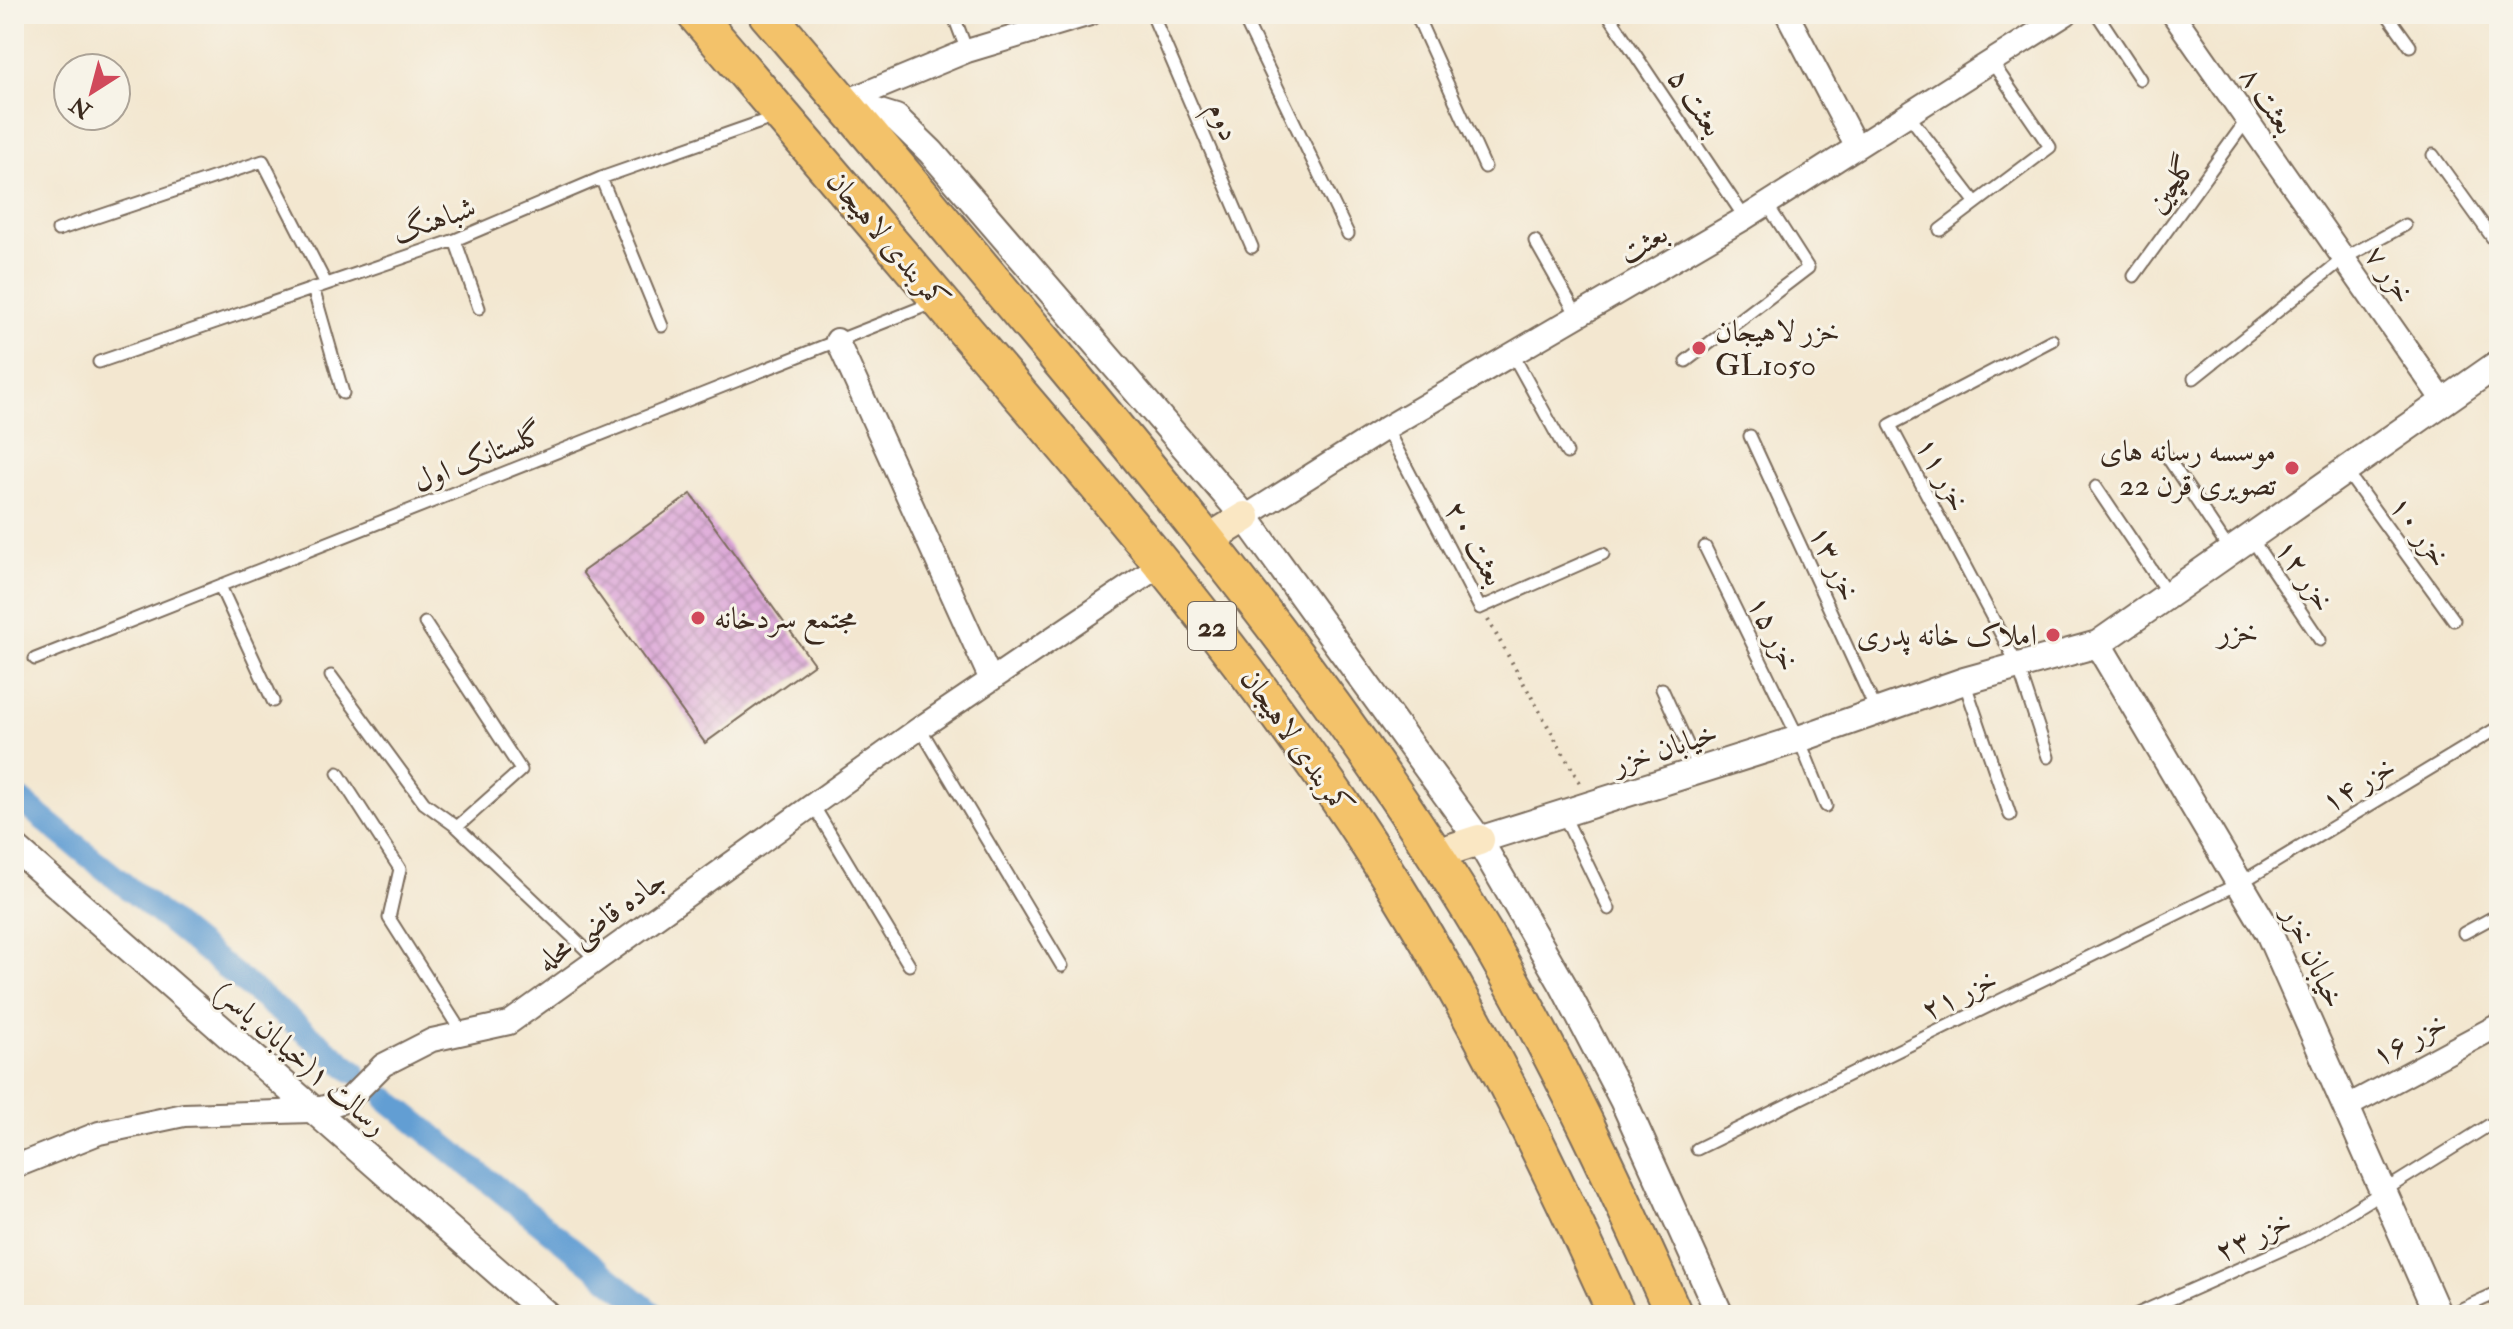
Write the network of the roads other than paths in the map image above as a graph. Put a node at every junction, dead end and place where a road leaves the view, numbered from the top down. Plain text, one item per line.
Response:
1 (695, 14) edge
2 (767, 14) edge
3 (953, 14) edge
4 (1088, 14) edge
5 (1152, 14) edge
6 (1242, 14) edge
7 (1416, 14) edge
8 (1608, 14) edge
9 (1787, 14) edge
10 (2066, 14) edge
11 (2097, 14) edge
12 (2173, 14) edge
13 (2387, 14) edge
14 (2410, 46) dead end
15 (967, 51) junction
16 (1991, 61) junction
17 (2140, 79) dead end
18 (844, 102) junction
19 (1907, 113) junction
20 (782, 114) junction
21 (2246, 121) junction
22 (1855, 144) junction
23 (2433, 155) dead end
24 (1485, 167) dead end
25 (601, 178) junction
26 (2287, 181) joint
27 (1976, 203) junction
28 (1767, 204) junction
29 (1745, 218) junction
30 (2405, 225) dead end
31 (58, 230) dead end
32 (1940, 230) dead end
33 (1348, 234) dead end
34 (455, 240) junction
35 (1535, 241) dead end
36 (1252, 247) dead end
37 (2499, 247) edge
38 (2343, 259) junction
39 (2134, 276) dead end
40 (326, 284) junction
41 (313, 288) junction
42 (939, 300) junction
43 (479, 308) dead end
44 (1578, 317) junction
45 (662, 326) dead end
46 (837, 340) junction
47 (2052, 340) dead end
48 (1513, 355) junction
49 (1686, 361) dead end
50 (99, 362) dead end
51 (2499, 363) edge
52 (2194, 378) dead end
53 (343, 393) dead end
54 (2444, 402) junction
55 (1386, 428) junction
56 (1750, 436) dead end
57 (2164, 452) dead end
58 (1567, 453) dead end
59 (2346, 470) junction
60 (2096, 487) dead end
61 (1245, 517) junction
62 (1208, 540) junction
63 (2240, 544) junction
64 (1705, 547) dead end
65 (1603, 554) dead end
66 (1162, 564) junction
67 (220, 586) junction
68 (2168, 595) junction
69 (2454, 620) dead end
70 (425, 623) dead end
71 (2320, 640) dead end
72 (2098, 644) junction
73 (35, 659) dead end
74 (2018, 666) junction
75 (331, 676) dead end
76 (991, 680) junction
77 (1964, 681) junction
78 (1662, 689) dead end
79 (273, 701) dead end
80 (1876, 710) junction
81 (2499, 727) edge
82 (920, 728) junction
83 (1799, 739) junction
84 (2048, 757) dead end
85 (1699, 770) junction
86 (338, 773) dead end
87 (813, 805) junction
88 (1826, 806) dead end
89 (1563, 814) junction
90 (2010, 815) dead end
91 (457, 827) junction
92 (1479, 840) junction
93 (14, 847) edge
94 (1433, 855) junction
95 (2242, 882) junction
96 (1609, 909) dead end
97 (2499, 914) edge
98 (2464, 933) dead end
99 (597, 960) junction
100 (909, 965) dead end
101 (1062, 966) dead end
102 (2499, 1025) edge
103 (462, 1033) junction
104 (2348, 1106) junction
105 (311, 1111) junction
106 (2499, 1119) edge
107 (1697, 1149) dead end
108 (14, 1167) edge
109 (2383, 1188) junction
110 (2499, 1292) edge
111 (547, 1315) edge
112 (1617, 1315) edge
113 (1674, 1315) edge
114 (1720, 1315) edge
115 (2135, 1315) edge
116 (2438, 1315) edge
117 (2448, 1315) edge

1 - 20 highway, کمربندی لاهیجان / 22
2 - 18 highway, کمربندی لاهیجان / 22
3 - 15 lane
4 - 15 street
5 - 36 lane, دوم
6 - 33 lane
7 - 24 lane
8 - 29 lane, بعثت ۵
9 - 22 street
10 - 16 street, بعثت
11 - 17 lane
12 - 21 street, بعثت ۸
13 - 14 lane
15 - 18 street
16 - 19 street, بعثت
16 - 27 lane
18 - 61 street
18 - 62 highway, کمربندی لاهیجان / 22
19 - 22 street, بعثت
19 - 27 lane
20 - 25 lane, شباهنگ
20 - 42 highway, کمربندی لاهیجان / 22
21 - 26 street, بعثت ۸
21 - 39 lane, گلچین
22 - 28 street, بعثت
23 - 37 lane
25 - 34 lane, شباهنگ
25 - 45 lane
26 - 38 street, خزر ۷
27 - 32 lane
28 - 29 street, بعثت
28 - 49 lane
29 - 44 street, بعثت
30 - 38 lane
31 - 40 lane
34 - 40 lane, شباهنگ
34 - 43 lane
35 - 44 lane
38 - 52 lane
38 - 54 street, خزر ۷
40 - 41 lane, شباهنگ
41 - 50 lane, شباهنگ
41 - 53 lane
42 - 46 lane, گلستانک اول
42 - 66 highway, کمربندی لاهیجان / 22
44 - 48 street, بعثت
46 - 67 lane, گلستانک اول
46 - 76 street
47 - 74 lane, خزر ۱۱
48 - 55 street, بعثت
48 - 58 lane
51 - 54 street, خیابان خزر
54 - 59 street, خیابان خزر
55 - 61 street, بعثت
55 - 65 lane, بعثت ۲۰
56 - 80 lane, خزر ۱۳
57 - 63 lane, خزر ۱۲
59 - 63 street, خیابان خزر
59 - 69 lane, خزر ۱۰
60 - 68 lane
61 - 62 main road
61 - 92 street
62 - 94 highway, کمربندی لاهیجان / 22
63 - 68 street, خیابان خزر
63 - 71 lane, خزر ۱۲
64 - 83 lane, خزر ۱۵
66 - 76 street, جاده قاضی محله
66 - 112 highway, کمربندی لاهیجان / 22
67 - 73 lane, گلستانک اول
67 - 79 lane
68 - 72 street, خیابان خزر
70 - 91 lane
72 - 74 street, خیابان خزر
72 - 95 street, خیابان خزر
74 - 77 street, خیابان خزر
74 - 84 lane
75 - 91 lane
76 - 82 street, جاده قاضی محله
77 - 80 street, خیابان خزر
77 - 90 lane
78 - 85 lane
80 - 83 street, خیابان خزر
81 - 95 lane, خزر ۱۴
82 - 87 street, جاده قاضی محله
82 - 101 lane
83 - 85 street, خیابان خزر
83 - 88 lane, خزر ۱۵
85 - 89 street, خیابان خزر
86 - 103 lane
87 - 99 street, جاده قاضی محله
87 - 100 lane
89 - 92 street, خیابان خزر
89 - 96 lane
91 - 99 lane
92 - 94 main road
92 - 114 street
93 - 105 street, رسالت ۱(خیابان یاسر)
94 - 113 highway, کمربندی لاهیجان / 22
95 - 104 street, خیابان خزر
95 - 107 lane, خزر ۲۱
97 - 98 lane
99 - 103 street, جاده قاضی محله
102 - 104 street, خزر ۱۶
103 - 105 street, جاده قاضی محله
104 - 109 street, خیابان خزر
105 - 108 street, جاده قاضی محله
105 - 111 street, رسالت ۱(خیابان یاسر)
106 - 109 lane, خزر ۲۳
109 - 115 lane, خزر ۲۳
109 - 116 street, خیابان خزر
110 - 117 lane

